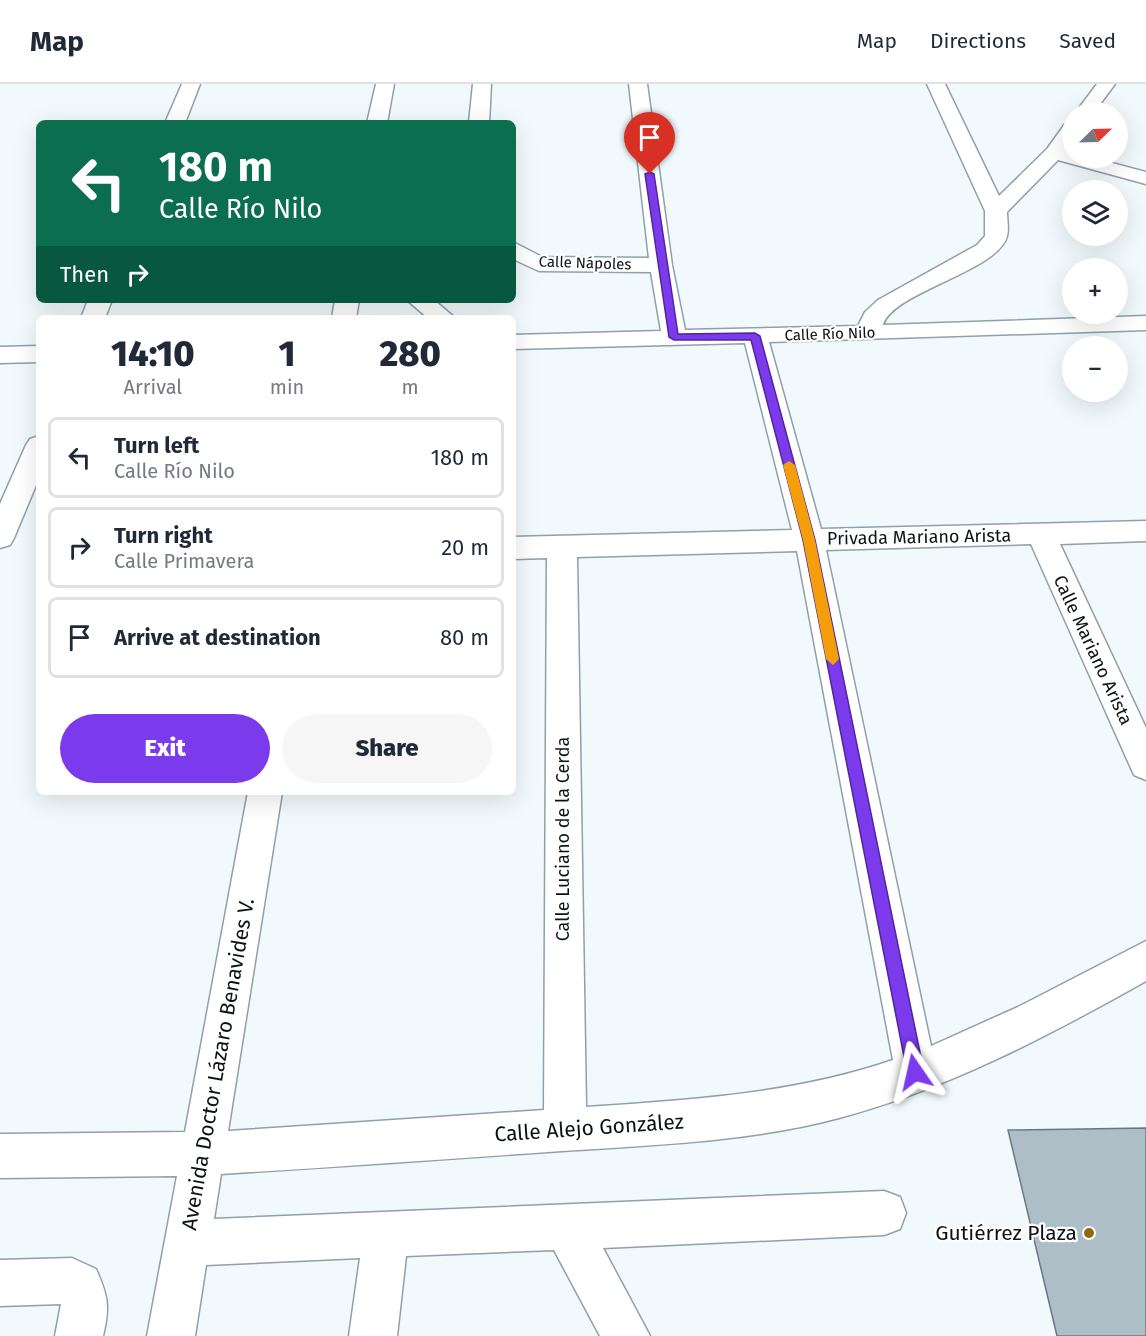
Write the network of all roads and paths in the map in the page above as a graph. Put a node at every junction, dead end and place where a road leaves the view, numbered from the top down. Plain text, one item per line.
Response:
1 (191, 84) edge
2 (385, 84) edge
3 (482, 84) edge
4 (638, 84) edge
5 (1106, 84) edge
6 (947, 89) edge
7 (1092, 102) edge
8 (176, 120) edge
9 (378, 120) edge
10 (479, 120) edge
11 (1062, 142) edge
12 (1054, 153) junction
13 (1146, 178) edge
14 (996, 212) junction
15 (516, 251) edge
16 (661, 265) junction
17 (423, 303) edge
18 (438, 315) edge
19 (1146, 322) edge
20 (868, 333) junction
21 (755, 336) junction
22 (674, 337) junction
23 (516, 342) edge
24 (36, 354) edge
25 (0, 355) edge
26 (36, 453) edge
27 (1146, 531) edge
28 (1041, 534) junction
29 (0, 538) edge
30 (809, 540) junction
31 (516, 548) edge
32 (562, 548) junction
33 (1146, 765) edge
34 (263, 795) edge
35 (1146, 960) edge
36 (915, 1072) junction
37 (565, 1130) junction
38 (202, 1154) junction
39 (0, 1156) edge
40 (884, 1213) dead end
41 (566, 1227) junction
42 (386, 1233) junction
43 (186, 1243) junction
44 (0, 1283) edge
45 (79, 1336) edge
46 (171, 1336) edge
47 (374, 1336) edge
48 (626, 1336) edge

1 - 8 street
2 - 9 street
3 - 10 street
4 - 16 street
5 - 7 street
6 - 14 street
11 - 12 street
12 - 13 street
12 - 14 street
14 - 20 street
15 - 16 street, Calle Nápoles
16 - 22 street
17 - 18 street
19 - 20 street, Calle Río Nilo
20 - 21 street, Calle Río Nilo
21 - 22 street, Calle Río Nilo
21 - 30 street
22 - 23 street, Calle Río Nilo
24 - 25 street
26 - 29 street
27 - 28 street, Privada Mariano Arista
28 - 30 street, Privada Mariano Arista
28 - 33 street, Calle Mariano Arista
30 - 32 street, Privada Mariano Arista
30 - 36 street
31 - 32 street, Privada Mariano Arista
32 - 37 street, Calle Luciano de la Cerda
34 - 38 street, Avenida Doctor Lázaro Benavides V.
35 - 36 street, Calle Alejo González
36 - 37 street, Calle Alejo González
37 - 38 street, Calle Alejo González
38 - 39 street, Calle Alejo González
38 - 43 street, Avenida Doctor Lázaro Benavides V.
40 - 41 street
41 - 42 street
41 - 48 street
42 - 43 street
42 - 47 street
43 - 46 street, Avenida Doctor Lázaro Benavides V.
44 - 45 street

